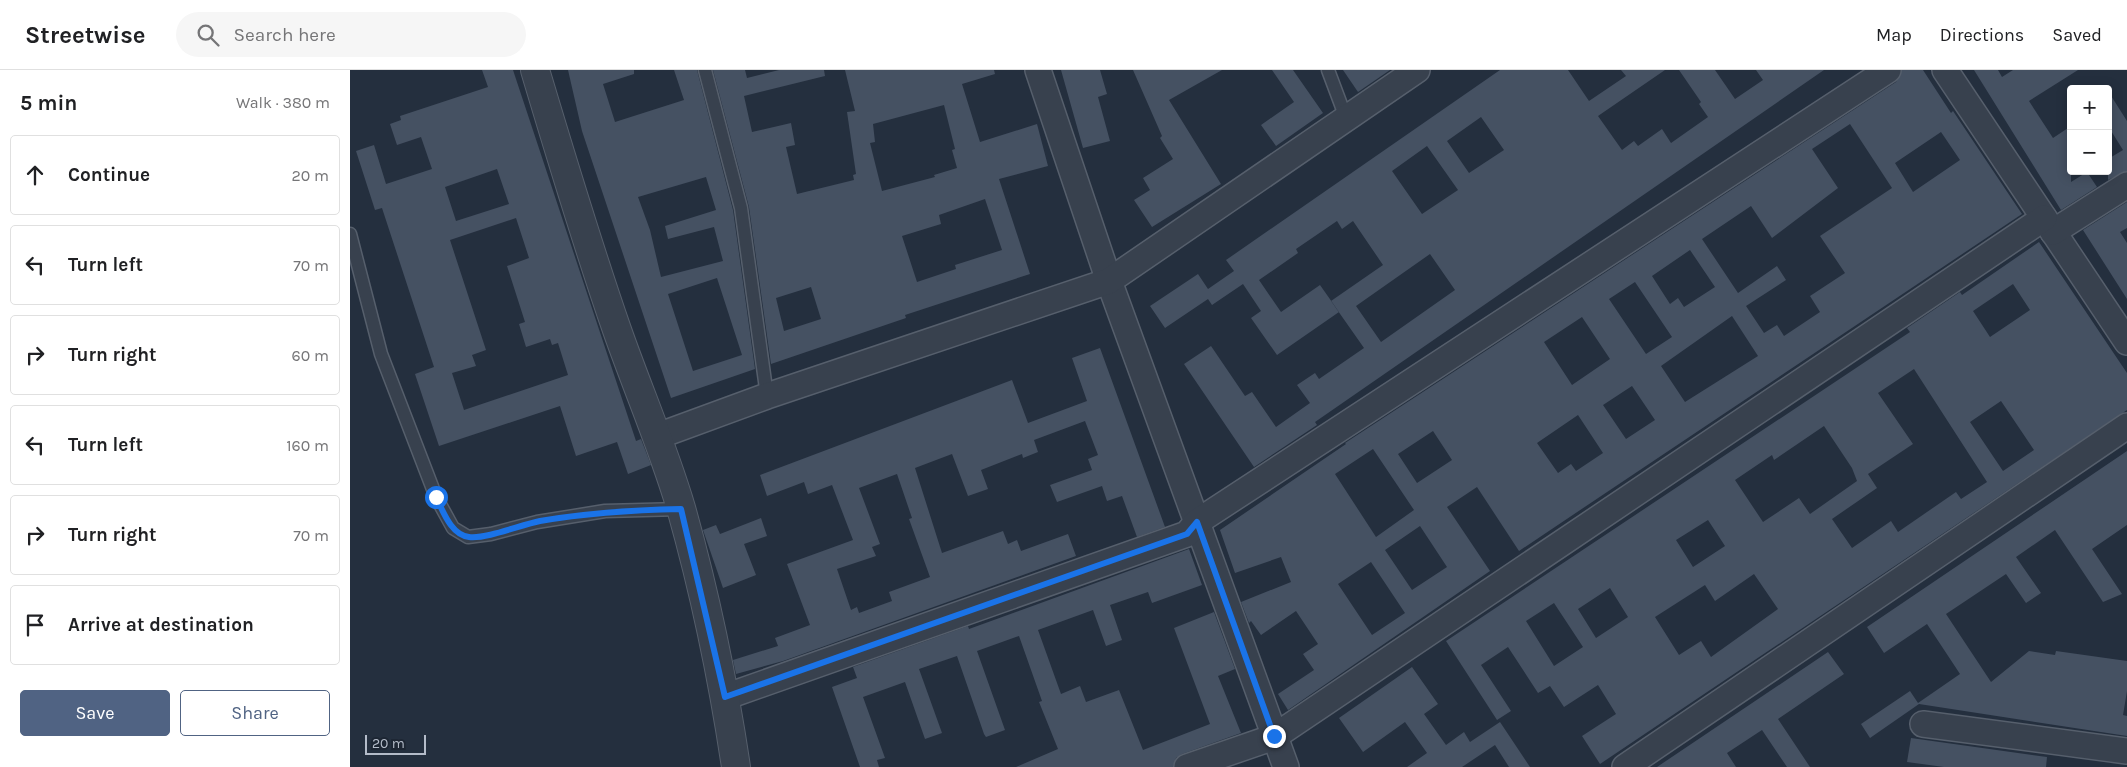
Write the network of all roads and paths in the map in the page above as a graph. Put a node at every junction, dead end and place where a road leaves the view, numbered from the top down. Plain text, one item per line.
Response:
1 (535, 70) edge
2 (705, 70) edge
3 (1038, 70) edge
4 (1328, 70) edge
5 (1417, 70) edge
6 (1888, 70) edge
7 (1945, 70) edge
8 (1346, 118) junction
9 (2127, 185) edge
10 (2048, 225) junction
11 (350, 234) edge
12 (1108, 281) junction
13 (2127, 342) edge
14 (767, 396) junction
15 (2127, 426) edge
16 (658, 436) junction
17 (681, 509) junction
18 (1197, 522) junction
19 (725, 697) junction
20 (1923, 724) dead end
21 (1274, 736) junction
22 (2127, 751) edge
23 (736, 767) edge
24 (1187, 767) edge
25 (1286, 767) edge
26 (1624, 767) edge

1 - 16 street
2 - 14 lane
3 - 12 street
4 - 8 lane
5 - 8 street
6 - 18 street
7 - 10 street
8 - 12 street
9 - 10 street
10 - 13 street
10 - 21 street
11 - 17 lane
12 - 14 street
12 - 18 street
14 - 16 street
15 - 26 street
16 - 17 street
17 - 19 street
18 - 19 street
18 - 21 street
19 - 23 street
20 - 22 street
21 - 24 street
21 - 25 street

